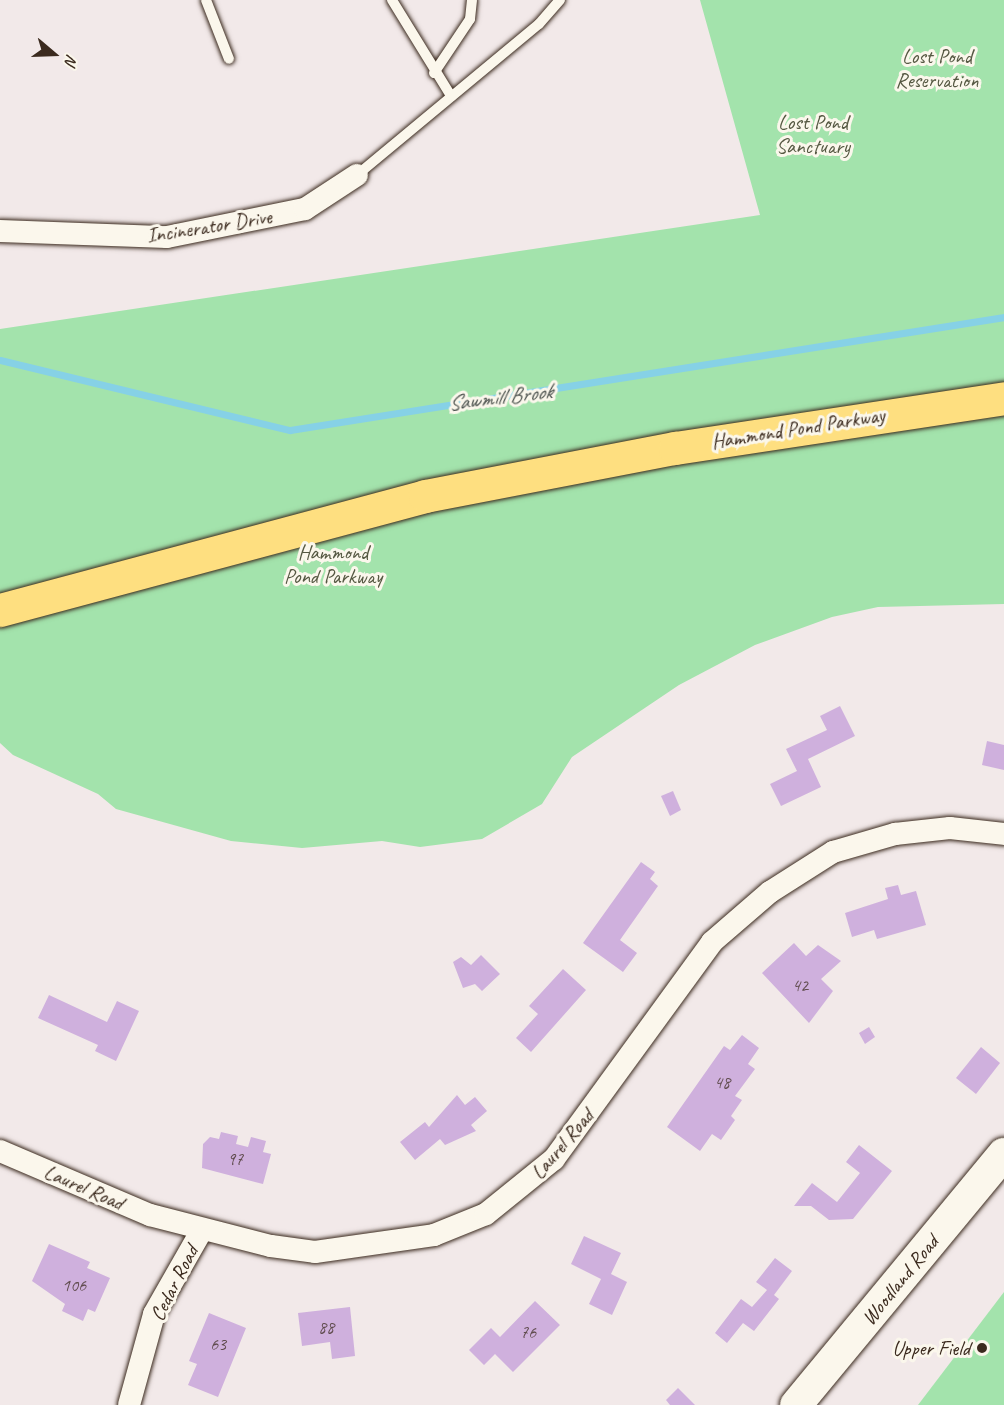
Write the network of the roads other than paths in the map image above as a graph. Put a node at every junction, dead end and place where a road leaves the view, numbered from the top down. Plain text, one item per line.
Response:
1 (206, 0) edge
2 (392, 0) edge
3 (472, 0) edge
4 (560, 0) edge
5 (230, 59) dead end
6 (434, 72) junction
7 (451, 96) junction
8 (357, 175) joint
9 (0, 231) edge
10 (1004, 398) edge
11 (0, 610) edge
12 (1004, 834) edge
13 (0, 1150) edge
14 (1004, 1154) edge
15 (201, 1230) junction
16 (129, 1405) edge
17 (796, 1405) edge

1 - 5 lane
2 - 6 lane
3 - 6 lane
4 - 7 lane, Incinerator Drive
6 - 7 lane
7 - 8 lane, Incinerator Drive
8 - 9 street, Incinerator Drive
10 - 11 main road, Hammond Pond Parkway
12 - 15 street, Laurel Road
13 - 15 street, Laurel Road
14 - 17 street, Woodland Road
15 - 16 street, Cedar Road

